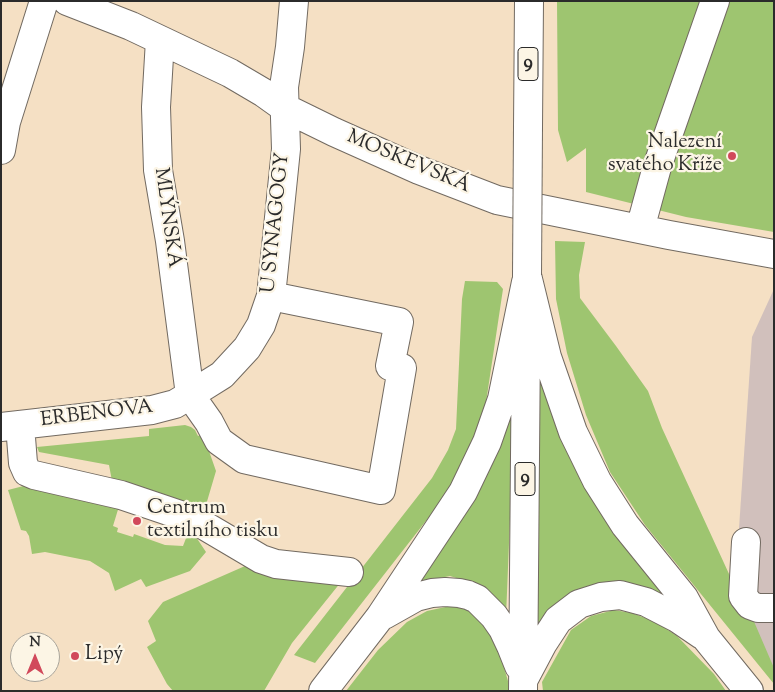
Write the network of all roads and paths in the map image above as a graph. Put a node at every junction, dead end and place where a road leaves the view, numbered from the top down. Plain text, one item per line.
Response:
1 (44, 1) edge
2 (294, 1) edge
3 (529, 1) edge
4 (715, 1) edge
5 (80, 3) edge
6 (160, 40) junction
7 (285, 108) junction
8 (1, 150) edge
9 (640, 230) junction
10 (774, 254) edge
11 (527, 275) junction
12 (272, 296) junction
13 (190, 395) junction
14 (11, 426) edge
15 (746, 542) dead end
16 (349, 572) dead end
17 (774, 608) edge
18 (380, 617) junction
19 (706, 638) junction
20 (523, 687) edge
21 (324, 691) edge
22 (748, 691) edge

1 - 8 street
2 - 7 street, U SYNAGOGY
3 - 11 street, 9, bridge
4 - 9 street
5 - 6 street, MOSKEVSKÁ
6 - 7 street, MOSKEVSKÁ
6 - 13 street, MLÝNSKÁ
7 - 9 street, MOSKEVSKÁ
7 - 12 street, U SYNAGOGY
9 - 10 street, MOSKEVSKÁ
11 - 18 street
11 - 19 street
11 - 20 street, 9
12 - 13 street, U SYNAGOGY
12 - 13 street
13 - 14 street, ERBENOVA
14 - 16 street
15 - 17 street
18 - 20 street
18 - 21 street
19 - 20 street
19 - 22 street

